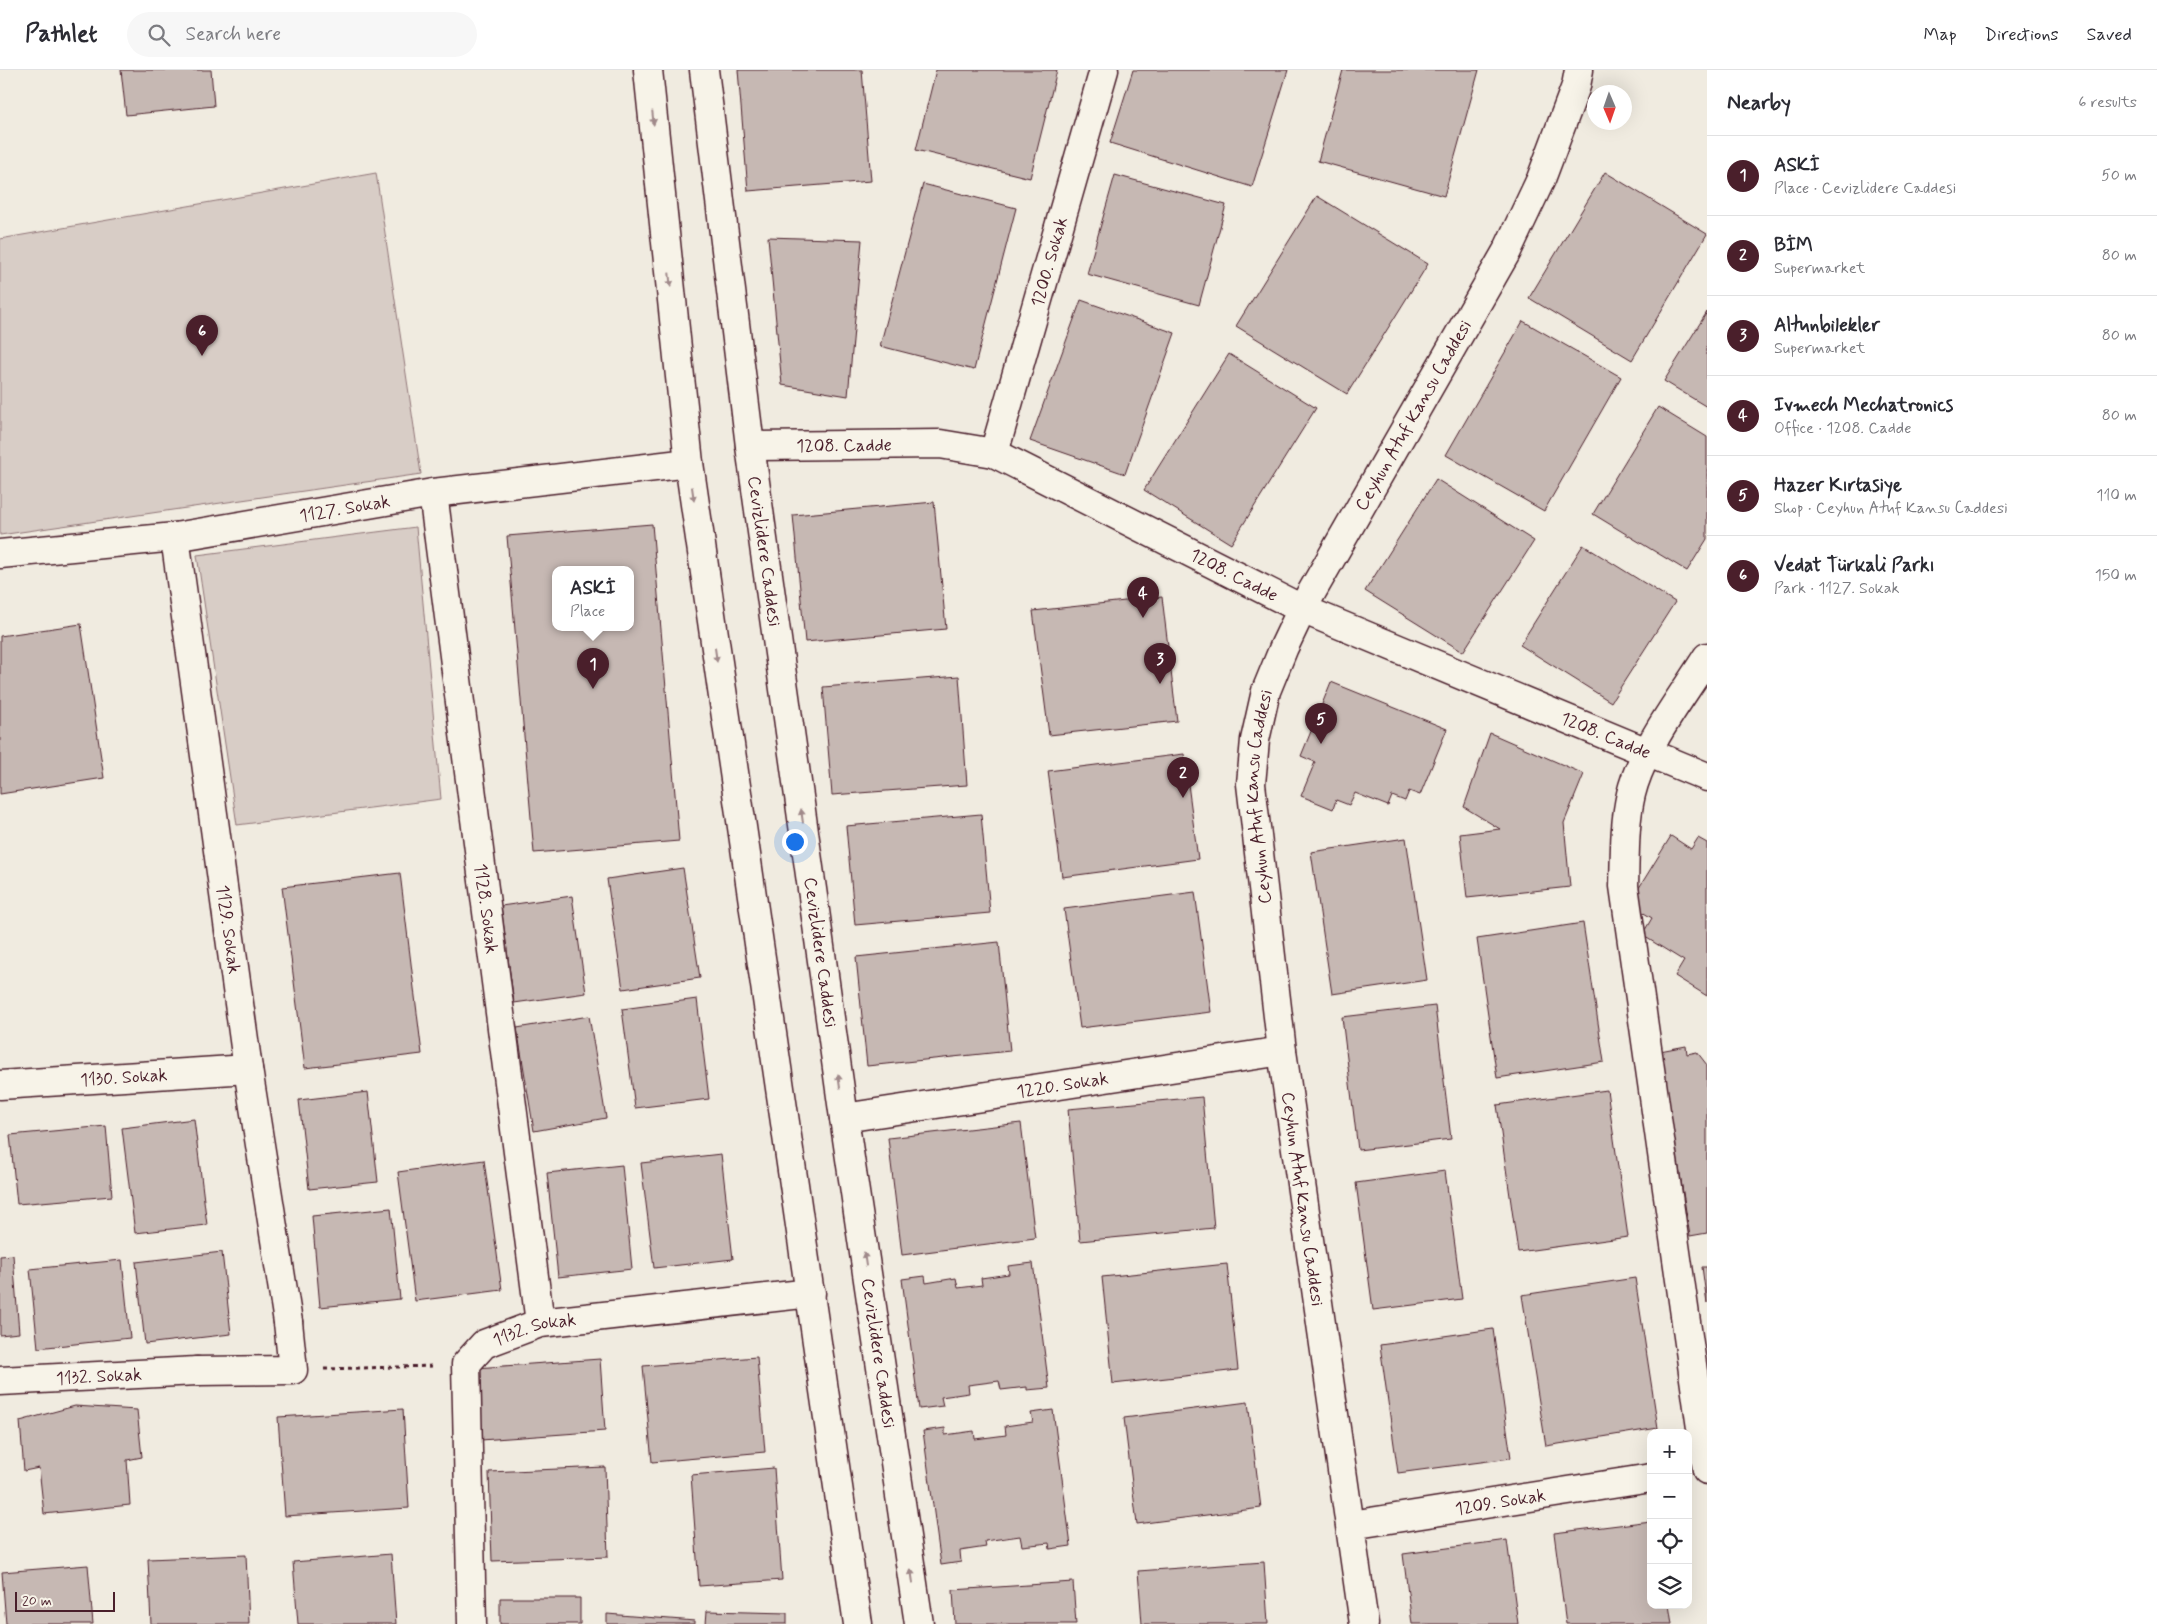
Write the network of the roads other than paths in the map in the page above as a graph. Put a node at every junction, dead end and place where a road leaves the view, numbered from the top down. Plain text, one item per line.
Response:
1 (648, 70) edge
2 (704, 70) edge
3 (1104, 70) edge
4 (1579, 70) edge
5 (750, 446) junction
6 (994, 453) junction
7 (688, 463) junction
8 (432, 493) junction
9 (175, 537) junction
10 (0, 554) edge
11 (1302, 609) junction
12 (1707, 657) edge
13 (1648, 752) junction
14 (1707, 777) edge
15 (1282, 1051) junction
16 (248, 1069) junction
17 (0, 1085) edge
18 (844, 1118) junction
19 (811, 1294) junction
20 (540, 1323) junction
21 (293, 1370) joint
22 (0, 1382) edge
23 (1707, 1469) edge
24 (1692, 1471) edge
25 (1647, 1479) edge
26 (1351, 1525) junction
27 (472, 1624) edge
28 (858, 1624) edge
29 (919, 1624) edge
30 (1364, 1624) edge

1 -> 7 street
2 - 5 street, Cevizlidere Caddesi
3 - 6 street, 1200. Sokak
4 - 11 street, Ceyhun Atuf Kansu Caddesi
5 - 6 street, 1208. Cadde
18 -> 5 street, Cevizlidere Caddesi
6 - 11 street, 1208. Cadde
7 - 8 street, 1127. Sokak
7 -> 19 street
8 - 9 street, 1127. Sokak
8 - 20 street, 1128. Sokak
9 - 10 street, 1127. Sokak
9 - 16 street, 1129. Sokak
11 - 13 street, 1208. Cadde
11 - 15 street, Ceyhun Atuf Kansu Caddesi
12 - 13 street
13 - 14 street, 1208. Cadde
13 - 23 street
15 - 18 street, 1220. Sokak
15 - 26 street, Ceyhun Atuf Kansu Caddesi
16 - 17 street, 1130. Sokak
16 - 21 street, 1129. Sokak
29 -> 18 street, Cevizlidere Caddesi
19 - 20 street, 1132. Sokak
19 - 28 street
20 - 27 street, 1132. Sokak
21 - 22 street, 1132. Sokak
23 - 24 street
25 - 26 street, 1209. Sokak
26 - 30 street, Ceyhun Atuf Kansu Caddesi

